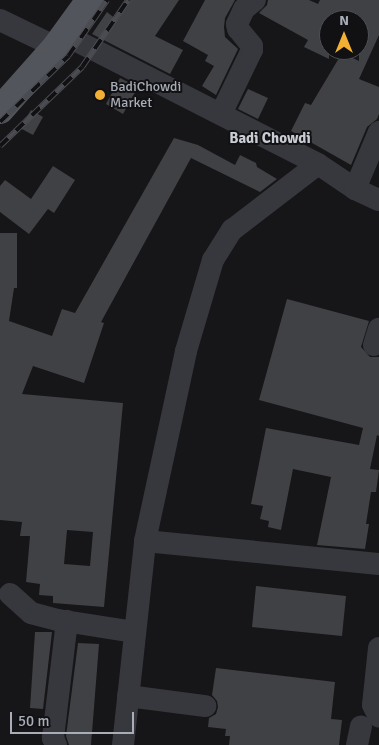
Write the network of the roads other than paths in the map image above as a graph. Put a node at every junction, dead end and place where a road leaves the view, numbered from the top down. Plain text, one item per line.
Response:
1 (90, 0) edge
2 (255, 0) edge
3 (0, 20) edge
4 (61, 41) junction
5 (0, 110) edge
6 (221, 114) junction
7 (379, 132) edge
8 (318, 164) junction
9 (355, 189) junction
10 (379, 200) edge
11 (146, 541) junction
12 (379, 564) edge
13 (10, 594) dead end
14 (67, 621) junction
15 (136, 632) junction
16 (379, 648) edge
17 (128, 696) junction
18 (205, 706) dead end
19 (366, 729) edge
20 (56, 745) edge
21 (122, 745) edge

1 - 4 main road
2 - 6 street
3 - 4 street
4 - 5 main road
4 - 6 street
6 - 8 street
7 - 9 street
8 - 9 street
8 - 11 street
9 - 10 street
11 - 12 street
11 - 15 street
13 - 14 street
14 - 15 street
14 - 20 street
15 - 17 street
16 - 19 street
17 - 18 street
17 - 21 street

